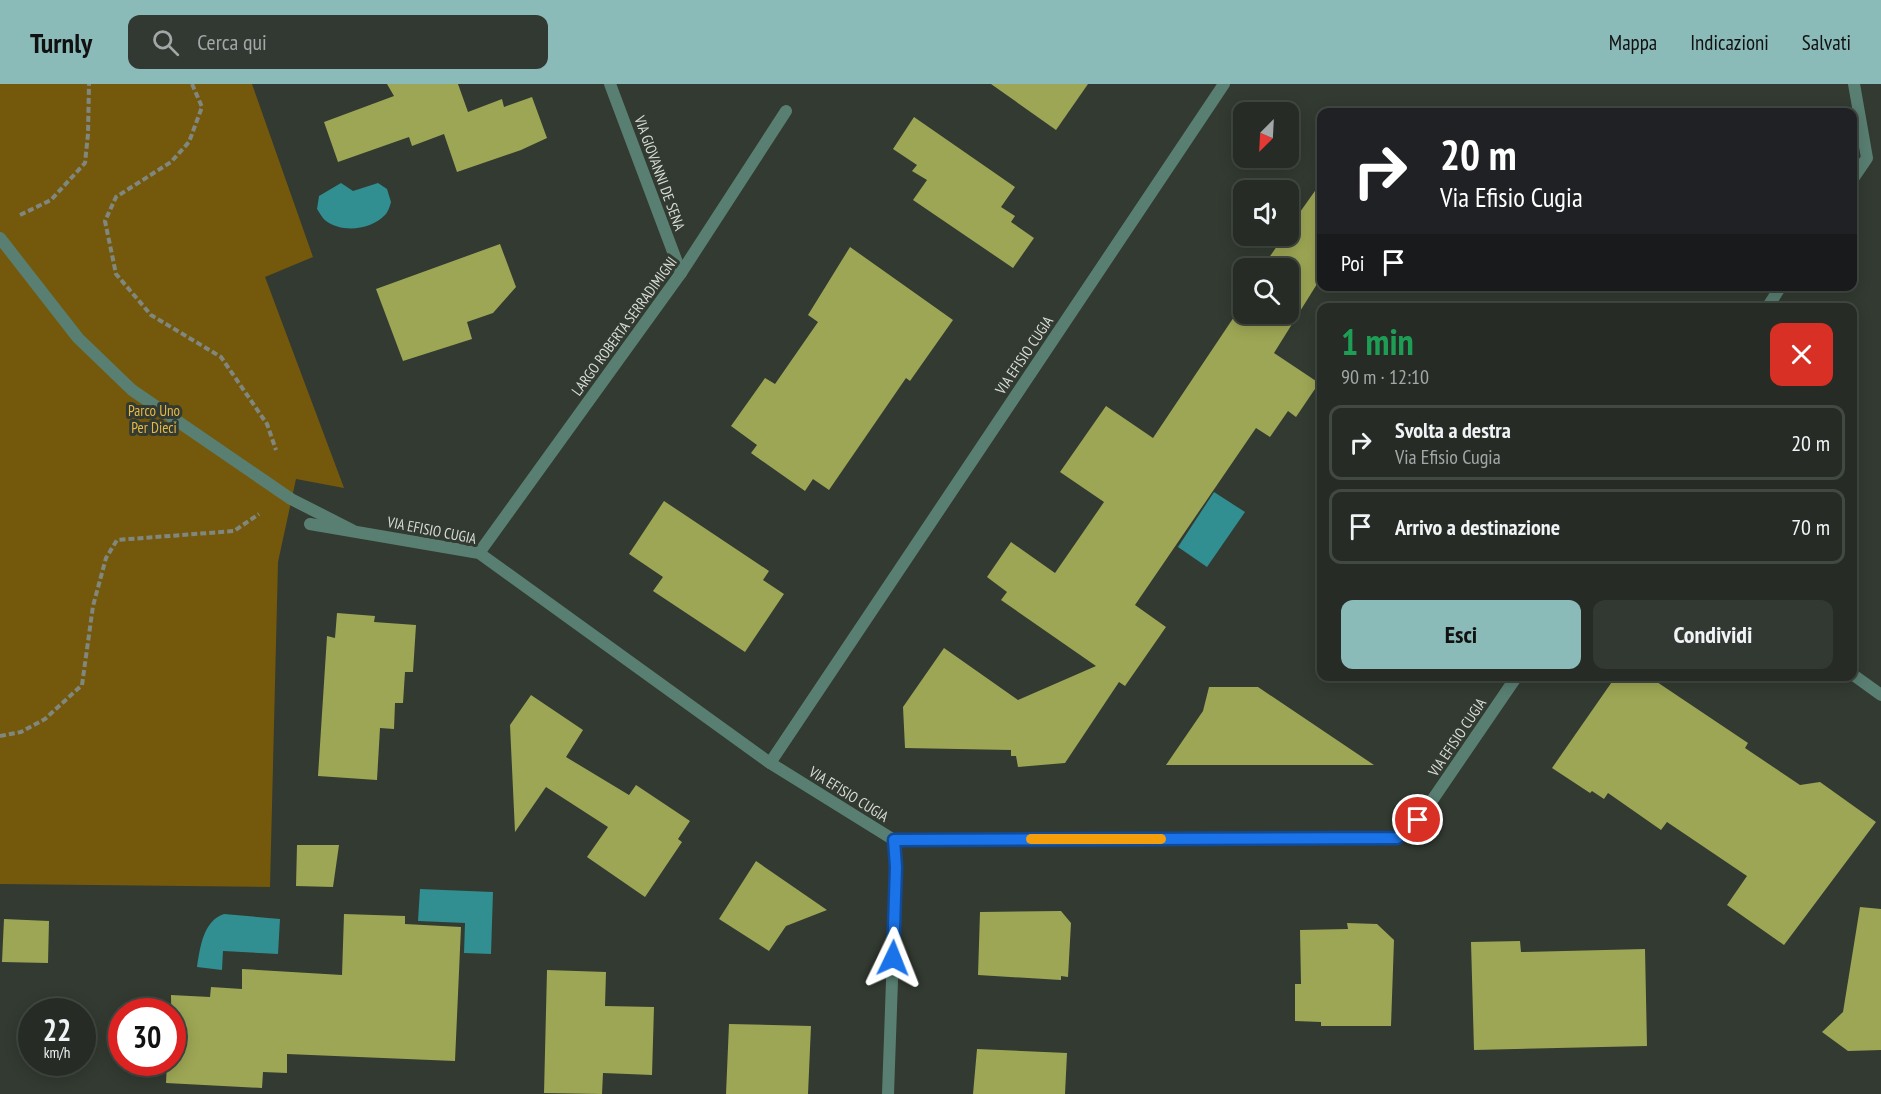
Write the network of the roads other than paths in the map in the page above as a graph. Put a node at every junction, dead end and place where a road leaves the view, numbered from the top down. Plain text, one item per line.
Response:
1 (610, 84) edge
2 (1224, 84) edge
3 (1854, 84) edge
4 (786, 111) dead end
5 (1857, 173) edge
6 (0, 238) edge
7 (681, 273) junction
8 (310, 524) dead end
9 (356, 532) junction
10 (479, 553) junction
11 (1857, 678) edge
12 (1513, 681) edge
13 (1881, 695) edge
14 (770, 763) junction
15 (894, 840) junction
16 (888, 1094) edge

1 - 7 street, VIA GIOVANNI DE SENA
2 - 14 street, VIA EFISIO CUGIA
3 - 5 street
4 - 7 street, LARGO ROBERTA SERRADIMIGNI
6 - 9 street
7 - 10 street, LARGO ROBERTA SERRADIMIGNI
8 - 9 street, VIA EFISIO CUGIA
9 - 10 street, VIA EFISIO CUGIA
10 - 14 street, VIA EFISIO CUGIA
11 - 13 street
12 - 15 street, VIA EFISIO CUGIA
14 - 15 street, VIA EFISIO CUGIA
15 - 16 street

